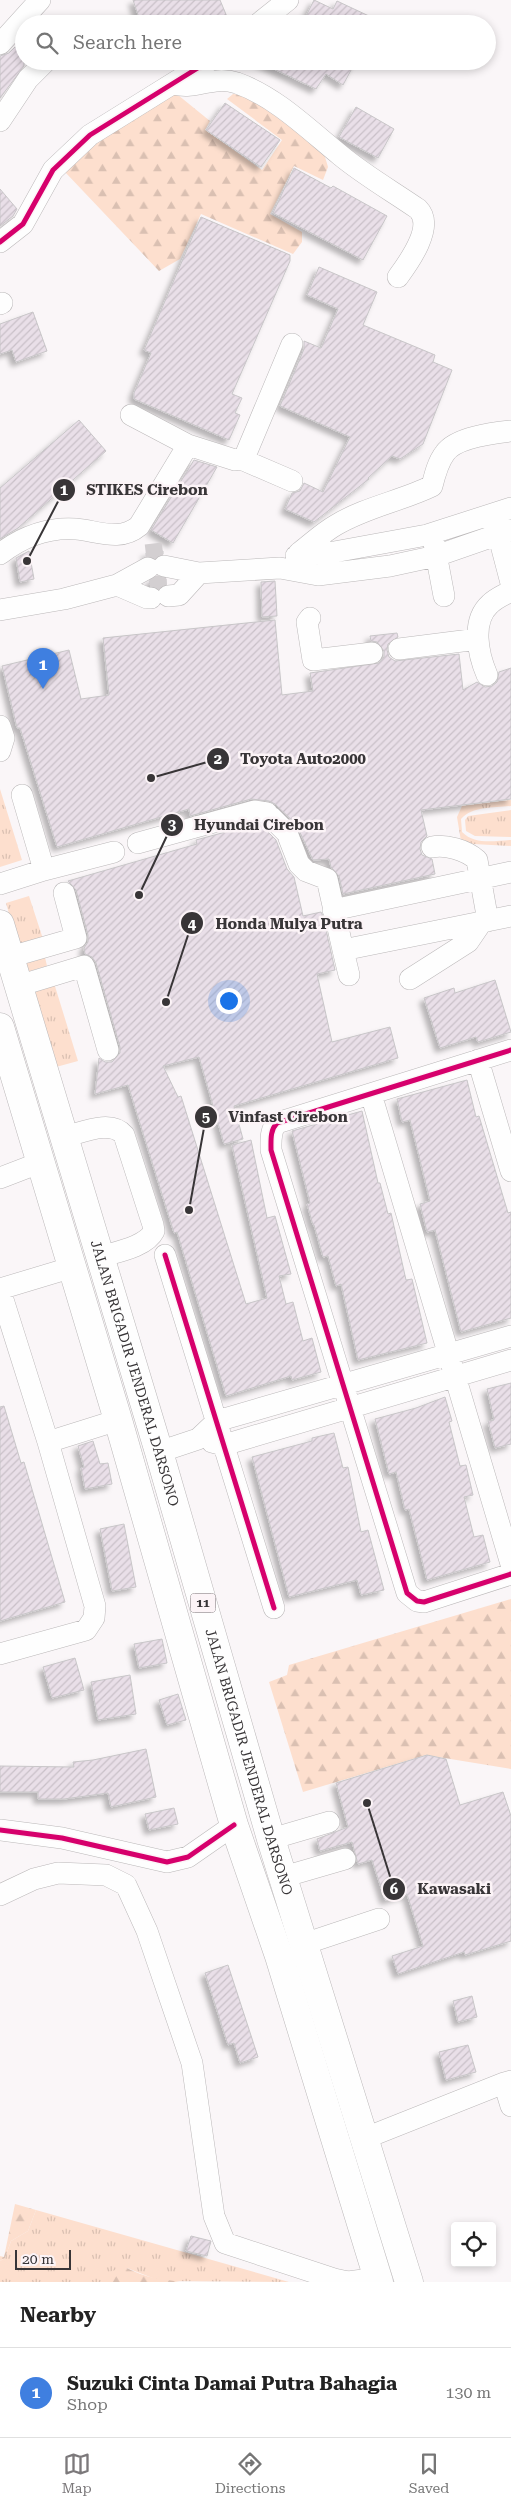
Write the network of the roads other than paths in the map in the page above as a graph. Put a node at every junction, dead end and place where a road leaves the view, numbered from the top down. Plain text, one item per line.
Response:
1 (40, 0) edge
2 (288, 0) edge
3 (26, 15) edge
4 (269, 15) edge
5 (15, 28) edge
6 (0, 44) edge
7 (37, 70) edge
8 (195, 70) edge
9 (174, 84) junction
10 (0, 121) edge
11 (0, 242) edge
12 (398, 277) dead end
13 (292, 344) dead end
14 (131, 415) dead end
15 (511, 431) edge
16 (188, 445) junction
17 (241, 459) junction
18 (292, 481) dead end
19 (503, 522) edge
20 (432, 533) junction
21 (0, 554) edge
22 (299, 554) junction
23 (436, 556) junction
24 (280, 568) junction
25 (199, 572) junction
26 (157, 576) junction
27 (511, 583) edge
28 (117, 585) junction
29 (511, 591) edge
30 (444, 596) dead end
31 (0, 610) edge
32 (310, 618) dead end
33 (478, 639) junction
34 (399, 649) dead end
35 (372, 653) dead end
36 (487, 675) dead end
37 (0, 726) edge
38 (0, 751) edge
39 (22, 795) dead end
40 (138, 843) dead end
41 (432, 847) dead end
42 (114, 852) dead end
43 (44, 870) junction
44 (511, 872) edge
45 (480, 878) junction
46 (0, 884) edge
47 (64, 893) dead end
48 (333, 910) junction
49 (511, 916) edge
50 (485, 922) junction
51 (0, 924) edge
52 (76, 938) junction
53 (343, 950) junction
54 (10, 957) junction
55 (84, 966) junction
56 (349, 975) dead end
57 (410, 979) dead end
58 (18, 986) junction
59 (0, 1027) edge
60 (108, 1050) dead end
61 (511, 1050) edge
62 (478, 1060) junction
63 (6, 1065) edge
64 (371, 1094) junction
65 (64, 1137) junction
66 (39, 1163) junction
67 (511, 1171) edge
68 (0, 1178) edge
69 (165, 1255) dead end
70 (100, 1257) junction
71 (73, 1267) junction
72 (0, 1290) edge
73 (511, 1336) edge
74 (447, 1355) junction
75 (511, 1360) edge
76 (454, 1377) junction
77 (344, 1384) junction
78 (351, 1407) junction
79 (118, 1420) junction
80 (217, 1421) junction
81 (198, 1439) junction
82 (48, 1442) junction
83 (224, 1446) junction
84 (159, 1452) junction
85 (511, 1564) edge
86 (511, 1574) edge
87 (274, 1608) dead end
88 (0, 1654) edge
89 (329, 1822) dead end
90 (234, 1825) junction
91 (0, 1830) edge
92 (271, 1839) junction
93 (345, 1859) dead end
94 (284, 1877) junction
95 (0, 1895) edge
96 (379, 1919) dead end
97 (304, 1944) junction
98 (508, 2082) edge
99 (511, 2106) edge
100 (364, 2139) junction
101 (338, 2147) junction
102 (378, 2280) edge
103 (409, 2282) edge

1 - 3 street
2 - 4 street
5 - 6 street
7 - 10 street
8 - 9 street
9 - 11 street
9 - 12 street
13 - 17 street
14 - 16 street
15 - 22 street
16 - 17 street
16 - 21 street
17 - 18 street
19 - 20 street
19 - 23 street
19 - 27 street
20 - 22 street
20 - 23 street
22 - 24 street
23 - 24 street
23 - 30 street
24 - 25 street
25 - 26 street
25 - 26 street
26 - 28 street
26 - 28 street
28 - 31 street
29 - 33 street
32 - 35 street
33 - 34 street
33 - 36 street
37 - 38 street
39 - 43 street
40 - 48 street
41 - 45 street
42 - 43 street
43 - 46 street
44 - 45 street
45 - 48 street
45 - 50 street
47 - 52 street
48 - 53 street
49 - 50 street
50 - 53 street
50 - 57 street
51 - 54 highway, JALAN BRIGADIR JENDERAL DARSONO / 11
52 - 54 street
52 - 55 street
53 - 56 street
54 - 58 highway, JALAN BRIGADIR JENDERAL DARSONO / 11
55 - 58 street
55 - 60 street
58 - 65 highway, JALAN BRIGADIR JENDERAL DARSONO / 11
59 - 63 highway, JALAN BRIGADIR JENDERAL DARSONO / 11
61 - 62 street
62 - 64 street
62 - 67 street
63 - 66 highway, JALAN BRIGADIR JENDERAL DARSONO / 11
64 - 74 street
64 - 77 street
65 - 70 highway, JALAN BRIGADIR JENDERAL DARSONO / 11
65 - 70 street
66 - 68 street
66 - 71 highway, JALAN BRIGADIR JENDERAL DARSONO / 11
69 - 80 street
70 - 84 highway, JALAN BRIGADIR JENDERAL DARSONO / 11
71 - 72 street
71 - 79 highway, JALAN BRIGADIR JENDERAL DARSONO / 11
72 - 82 street
73 - 74 street
74 - 76 street
74 - 77 street
75 - 76 street
76 - 78 street
76 - 85 street
77 - 78 street
77 - 80 street
78 - 83 street
78 - 86 street
79 - 82 street
79 - 90 highway, JALAN BRIGADIR JENDERAL DARSONO / 11
80 - 81 street
80 - 83 street
81 - 83 street
81 - 84 street
82 - 88 street
83 - 87 street
84 - 92 highway, JALAN BRIGADIR JENDERAL DARSONO / 11
89 - 92 street
90 - 91 street
90 - 101 highway, JALAN BRIGADIR JENDERAL DARSONO / 11
92 - 94 highway, JALAN BRIGADIR JENDERAL DARSONO / 11
93 - 94 street
94 - 97 highway, JALAN BRIGADIR JENDERAL DARSONO / 11
95 - 102 street
96 - 97 street
97 - 100 highway, JALAN BRIGADIR JENDERAL DARSONO / 11
98 - 99 street
98 - 100 street
100 - 101 highway
100 - 103 highway, JALAN BRIGADIR JENDERAL DARSONO / 11
101 - 102 highway, JALAN BRIGADIR JENDERAL DARSONO / 11

